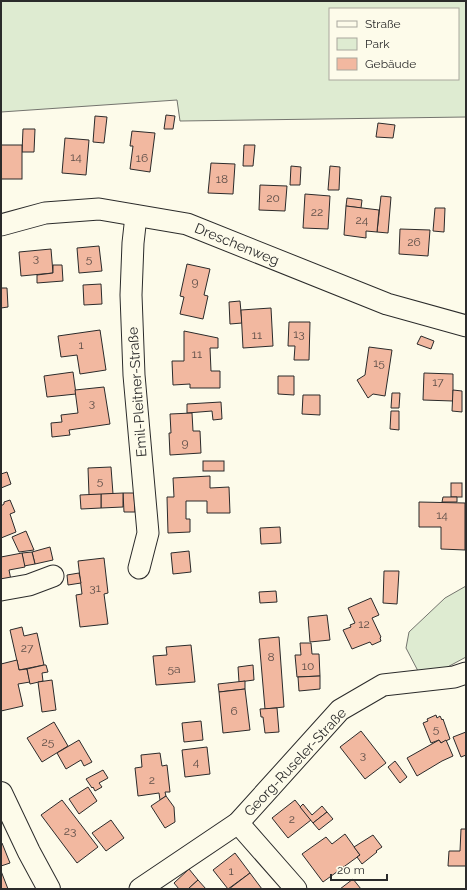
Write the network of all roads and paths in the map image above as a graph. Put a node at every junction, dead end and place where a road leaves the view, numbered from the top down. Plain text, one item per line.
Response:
1 (136, 216) junction
2 (1, 224) edge
3 (466, 326) edge
4 (139, 568) dead end
5 (54, 576) dead end
6 (1, 590) edge
7 (466, 673) edge
8 (1, 792) edge
9 (238, 823) junction
10 (49, 889) edge
11 (140, 889) edge
12 (296, 889) edge

1 - 2 street, Dreschenweg
1 - 3 street, Dreschenweg
1 - 4 street, Emil-Pleitner-Straße
5 - 6 street
7 - 9 street, Georg-Ruseler-Straße
8 - 10 main road
9 - 11 street, Georg-Ruseler-Straße
9 - 12 street

